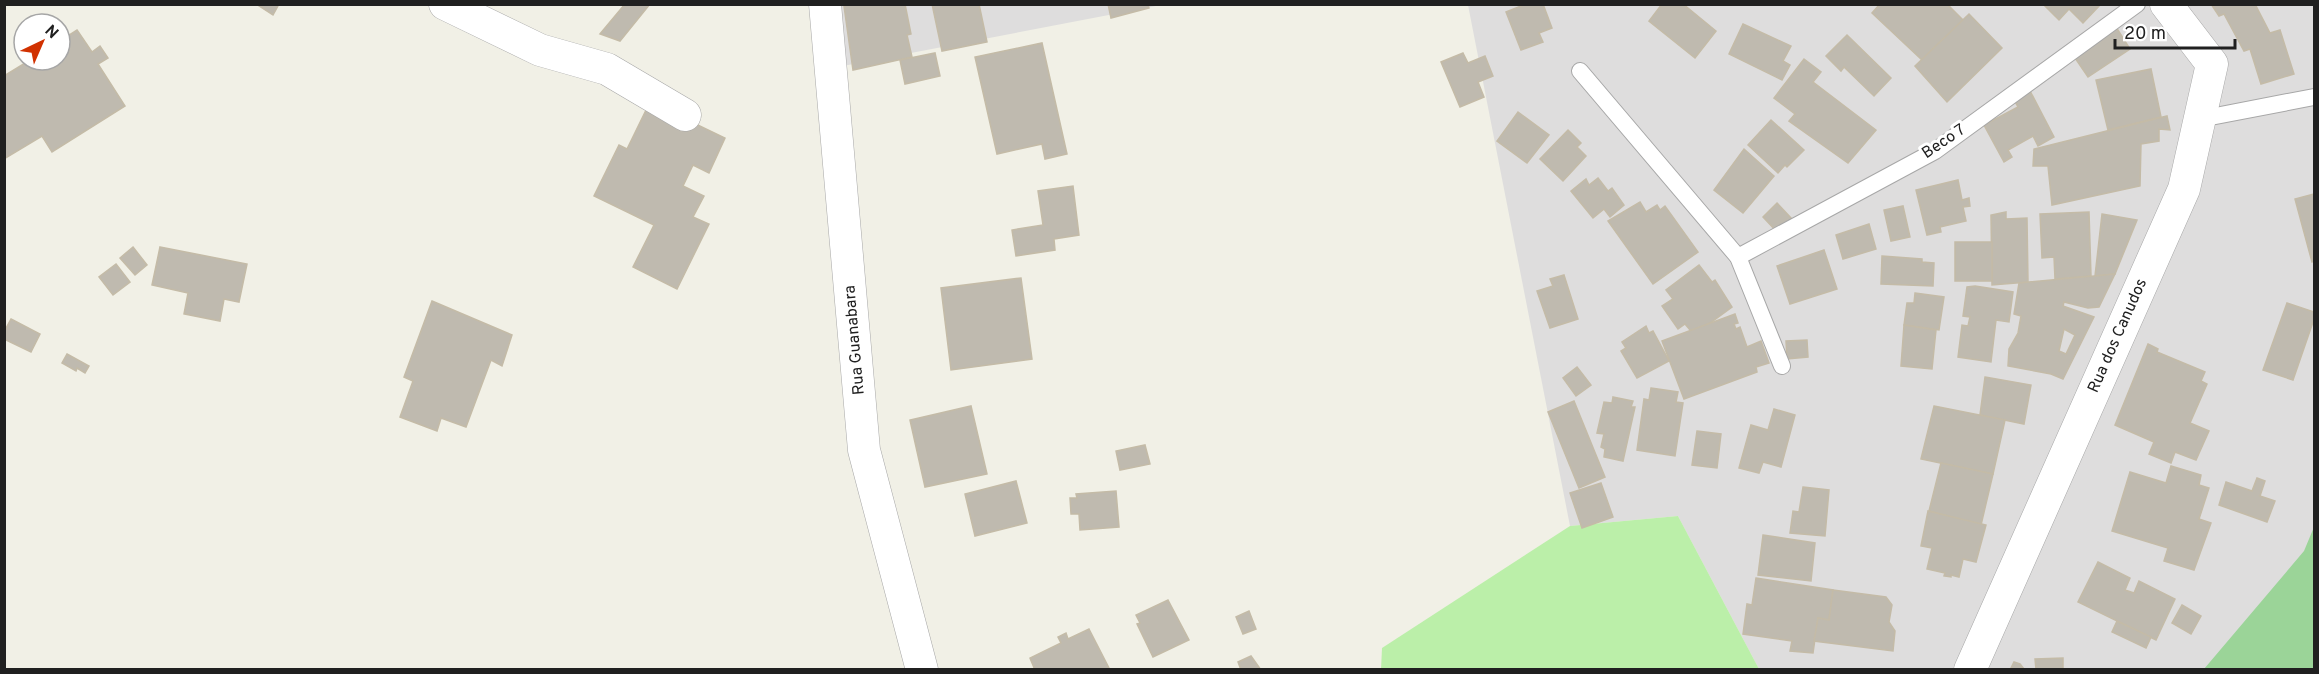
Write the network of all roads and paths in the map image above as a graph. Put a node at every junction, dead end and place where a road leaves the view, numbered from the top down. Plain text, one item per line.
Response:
1 (445, 4) edge
2 (825, 4) edge
3 (2137, 4) edge
4 (2166, 4) edge
5 (1580, 71) dead end
6 (2314, 97) edge
7 (685, 115) dead end
8 (2200, 119) junction
9 (1738, 257) junction
10 (1782, 366) dead end
11 (922, 669) edge
12 (1970, 669) edge

1 - 7 street
2 - 11 street, Rua Guanabara
3 - 9 lane, Beco 7
4 - 8 street, Rua dos Canudos
5 - 9 lane
6 - 8 lane
8 - 12 street, Rua dos Canudos
9 - 10 lane

